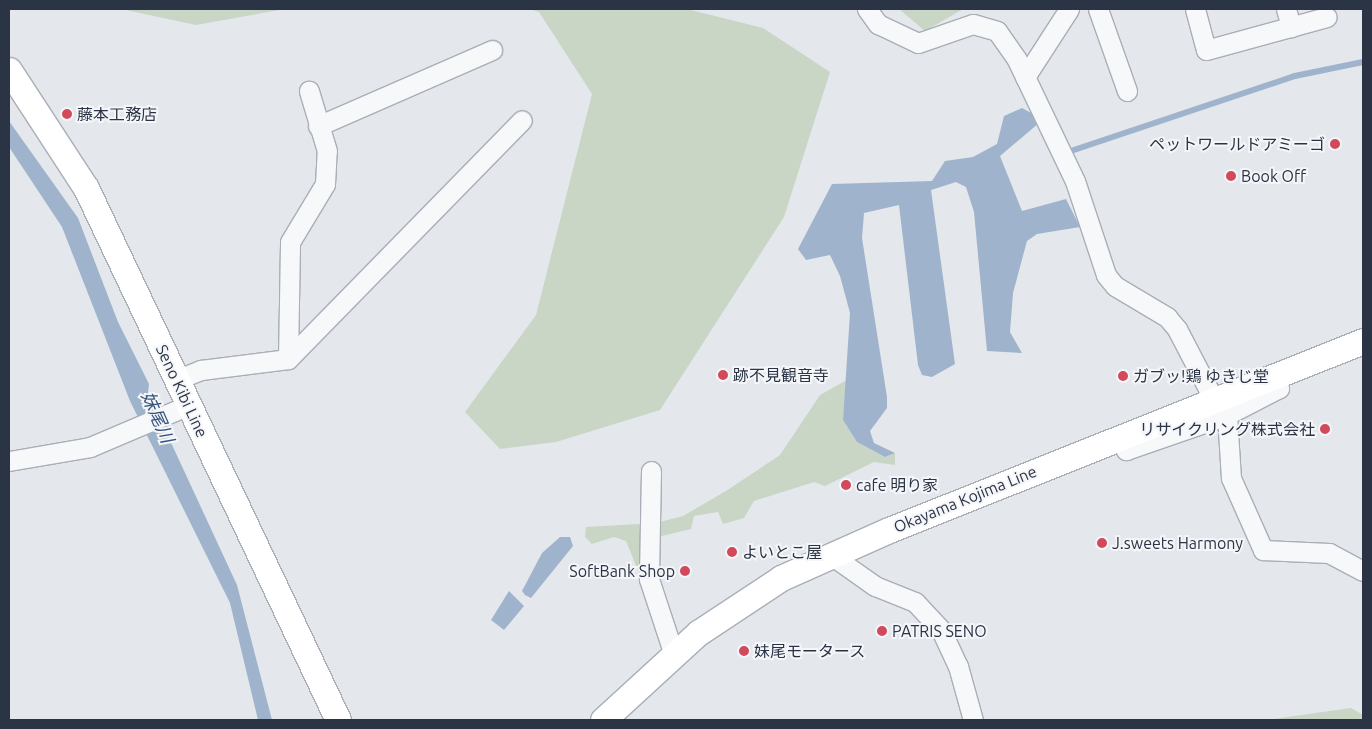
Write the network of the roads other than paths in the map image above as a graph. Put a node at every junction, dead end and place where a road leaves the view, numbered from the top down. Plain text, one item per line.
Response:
1 (867, 9) edge
2 (1069, 9) edge
3 (1098, 9) edge
4 (1195, 9) edge
5 (1327, 17) dead end
6 (1288, 18) edge
7 (492, 50) dead end
8 (9, 70) edge
9 (1025, 77) junction
10 (309, 91) dead end
11 (1127, 91) dead end
12 (522, 120) dead end
13 (318, 126) junction
14 (1363, 341) edge
15 (288, 359) junction
16 (176, 380) junction
17 (1221, 407) junction
18 (181, 409) junction
19 (9, 460) edge
20 (651, 471) dead end
21 (831, 555) junction
22 (1363, 571) edge
23 (674, 655) junction
24 (608, 719) edge
25 (338, 720) edge
26 (973, 720) edge

1 - 9 street
2 - 9 street
3 - 11 street
4 - 6 street
5 - 6 street
7 - 13 street
8 - 16 main road, Seno Kibi Line
9 - 17 street
10 - 13 street
12 - 15 street
13 - 15 street
14 - 17 main road, Okayama Kojima Line
15 - 16 street
16 - 18 main road, Seno Kibi Line
17 - 21 main road, Okayama Kojima Line
17 - 22 street
18 - 19 street
18 - 25 main road, Seno Kibi Line
20 - 23 street
21 - 23 main road, Okayama Kojima Line
21 - 26 street
23 - 24 main road, Okayama Kojima Line

